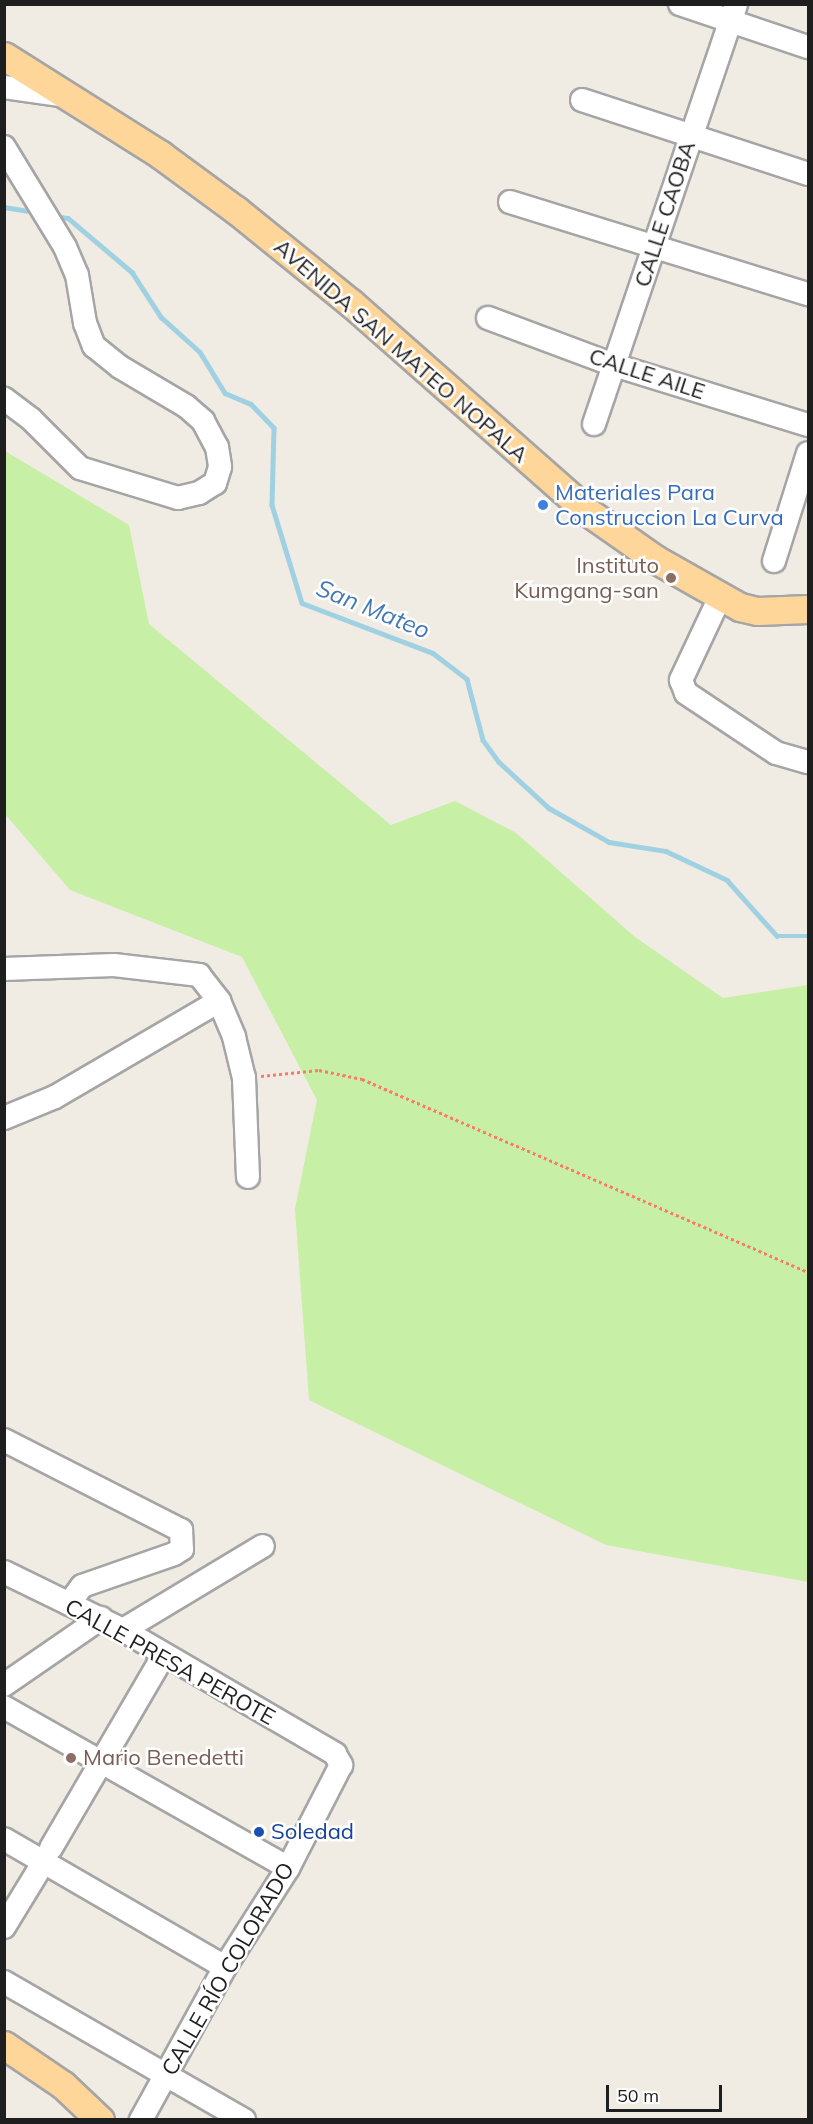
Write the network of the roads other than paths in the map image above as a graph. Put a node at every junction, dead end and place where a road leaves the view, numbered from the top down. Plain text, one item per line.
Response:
1 (680, 4) edge
2 (733, 13) edge
3 (808, 47) edge
4 (4, 56) edge
5 (4, 87) edge
6 (70, 97) junction
7 (582, 100) dead end
8 (691, 135) junction
9 (4, 147) edge
10 (808, 174) edge
11 (510, 202) dead end
12 (655, 248) junction
13 (808, 294) edge
14 (488, 318) dead end
15 (614, 365) junction
16 (4, 399) edge
17 (594, 424) dead end
18 (808, 425) edge
19 (808, 453) edge
20 (774, 561) dead end
21 (720, 597) junction
22 (808, 609) edge
23 (808, 762) edge
24 (4, 969) edge
25 (219, 1001) junction
26 (4, 1118) edge
27 (248, 1177) dead end
28 (4, 1440) edge
29 (263, 1546) dead end
30 (4, 1572) edge
31 (69, 1604) junction
32 (100, 1618) junction
33 (123, 1630) junction
34 (164, 1655) junction
35 (4, 1685) edge
36 (4, 1707) edge
37 (335, 1754) joint
38 (103, 1762) junction
39 (4, 1839) edge
40 (47, 1855) junction
41 (288, 1868) junction
42 (4, 1927) edge
43 (225, 1967) junction
44 (4, 1982) edge
45 (4, 2045) edge
46 (166, 2075) junction
47 (100, 2120) edge
48 (141, 2120) edge
49 (244, 2120) edge

1 - 2 street
2 - 3 street
2 - 8 street, CALLE CAOBA
4 - 6 main road, AVENIDA SAN MATEO NOPALA
5 - 6 street
6 - 21 main road, AVENIDA SAN MATEO NOPALA
7 - 8 street
8 - 10 street
8 - 12 street, CALLE CAOBA
9 - 16 street
11 - 12 street
12 - 13 street
12 - 15 street, CALLE CAOBA
14 - 15 street, CALLE AILE
15 - 17 street, CALLE CAOBA
15 - 18 street, CALLE AILE
19 - 20 street
21 - 22 main road, AVENIDA SAN MATEO NOPALA
21 - 23 street
24 - 25 street
25 - 26 street
25 - 27 street
28 - 31 street
29 - 33 street
30 - 31 street, CALLE PRESA PEROTE
31 - 32 street, CALLE PRESA PEROTE
32 - 33 street, CALLE PRESA PEROTE
32 - 35 street
33 - 34 street, CALLE PRESA PEROTE
34 - 37 street, CALLE PRESA PEROTE
34 - 38 street
36 - 38 street
37 - 41 street, CALLE RÍO COLORADO
38 - 40 street
38 - 41 street
39 - 40 street
40 - 42 street
40 - 43 street
41 - 43 street, CALLE RÍO COLORADO
43 - 46 street, CALLE RÍO COLORADO
44 - 46 street
45 - 47 main road
46 - 48 street, CALLE RÍO COLORADO
46 - 49 street

